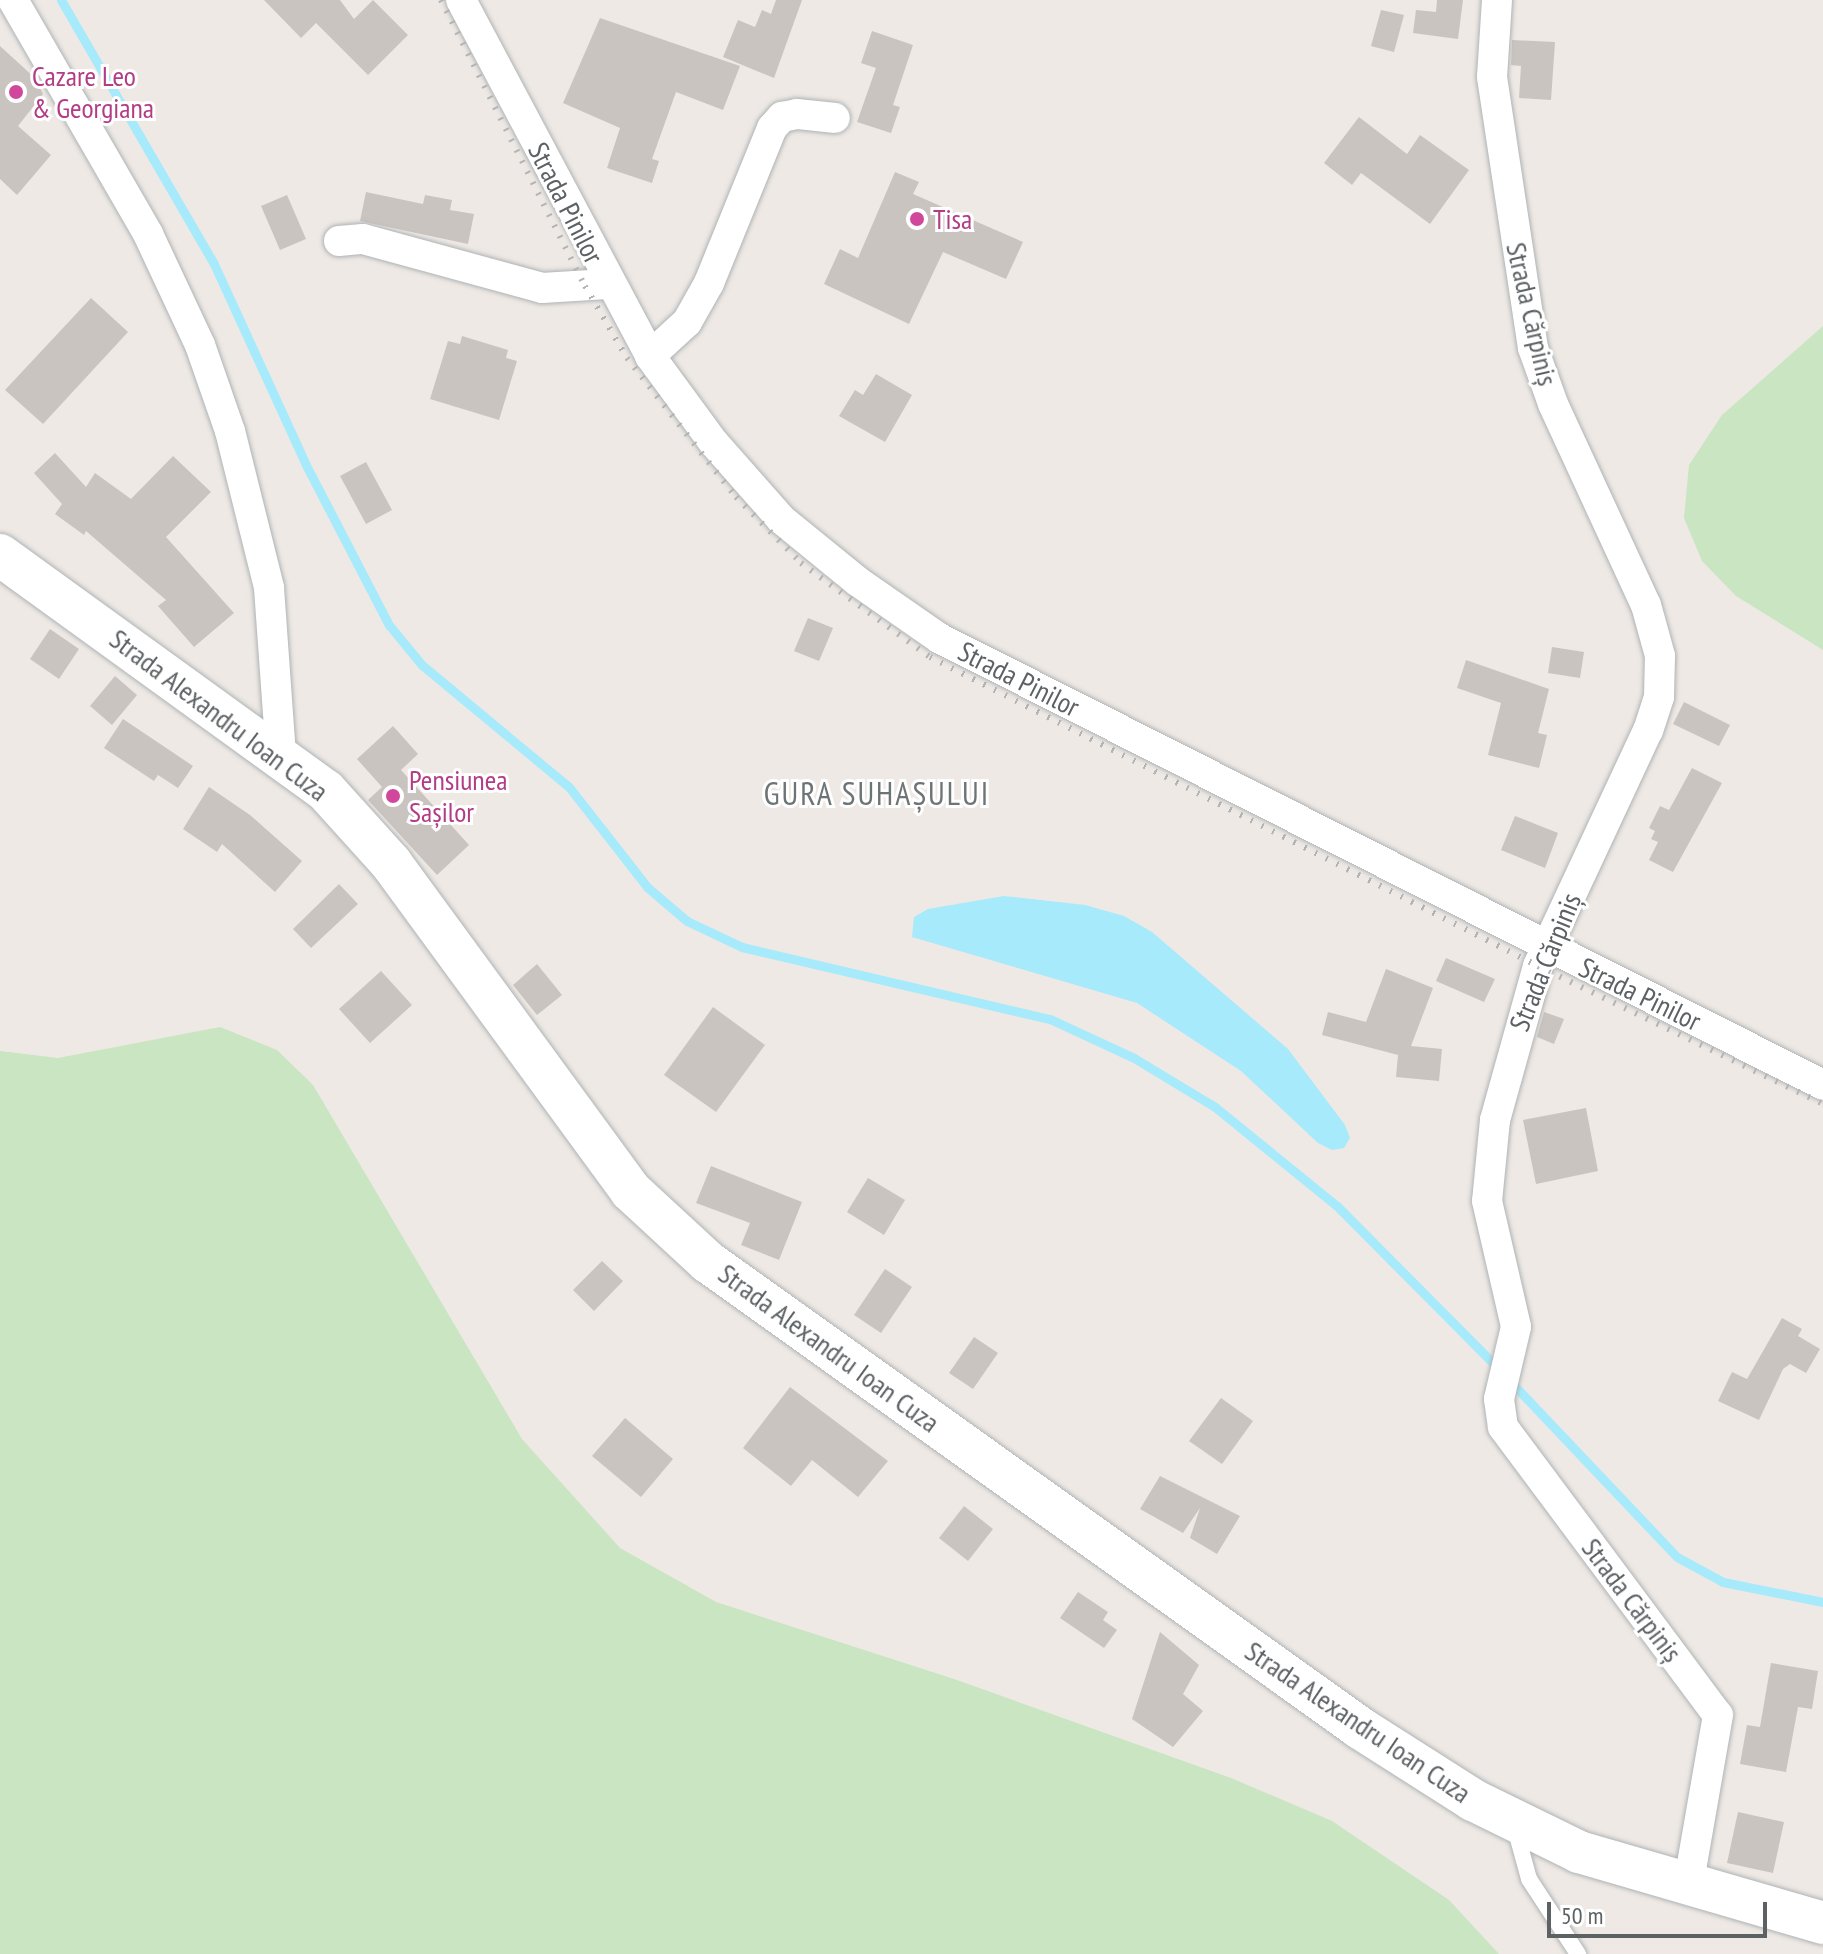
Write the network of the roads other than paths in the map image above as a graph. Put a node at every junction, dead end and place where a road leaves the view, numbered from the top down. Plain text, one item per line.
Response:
1 (13, 0) edge
2 (461, 0) edge
3 (1497, 0) edge
4 (835, 118) dead end
5 (339, 241) dead end
6 (607, 284) junction
7 (650, 356) junction
8 (0, 555) edge
9 (281, 754) junction
10 (1547, 947) junction
11 (1823, 1085) edge
12 (1514, 1824) junction
13 (1688, 1887) junction
14 (1823, 1923) edge
15 (1578, 1954) edge

1 - 9 street
2 - 6 street, Strada Pinilor
3 - 10 street, Strada Cărpiniș
4 - 7 street
5 - 6 street
6 - 7 street, Strada Pinilor
7 - 10 street, Strada Pinilor
8 - 9 main road, Strada Alexandru Ioan Cuza
9 - 12 main road, Strada Alexandru Ioan Cuza
10 - 11 street, Strada Pinilor
10 - 13 street, Strada Cărpiniș
12 - 13 main road, Strada Alexandru Ioan Cuza
12 - 15 lane
13 - 14 main road, Strada Alexandru Ioan Cuza

